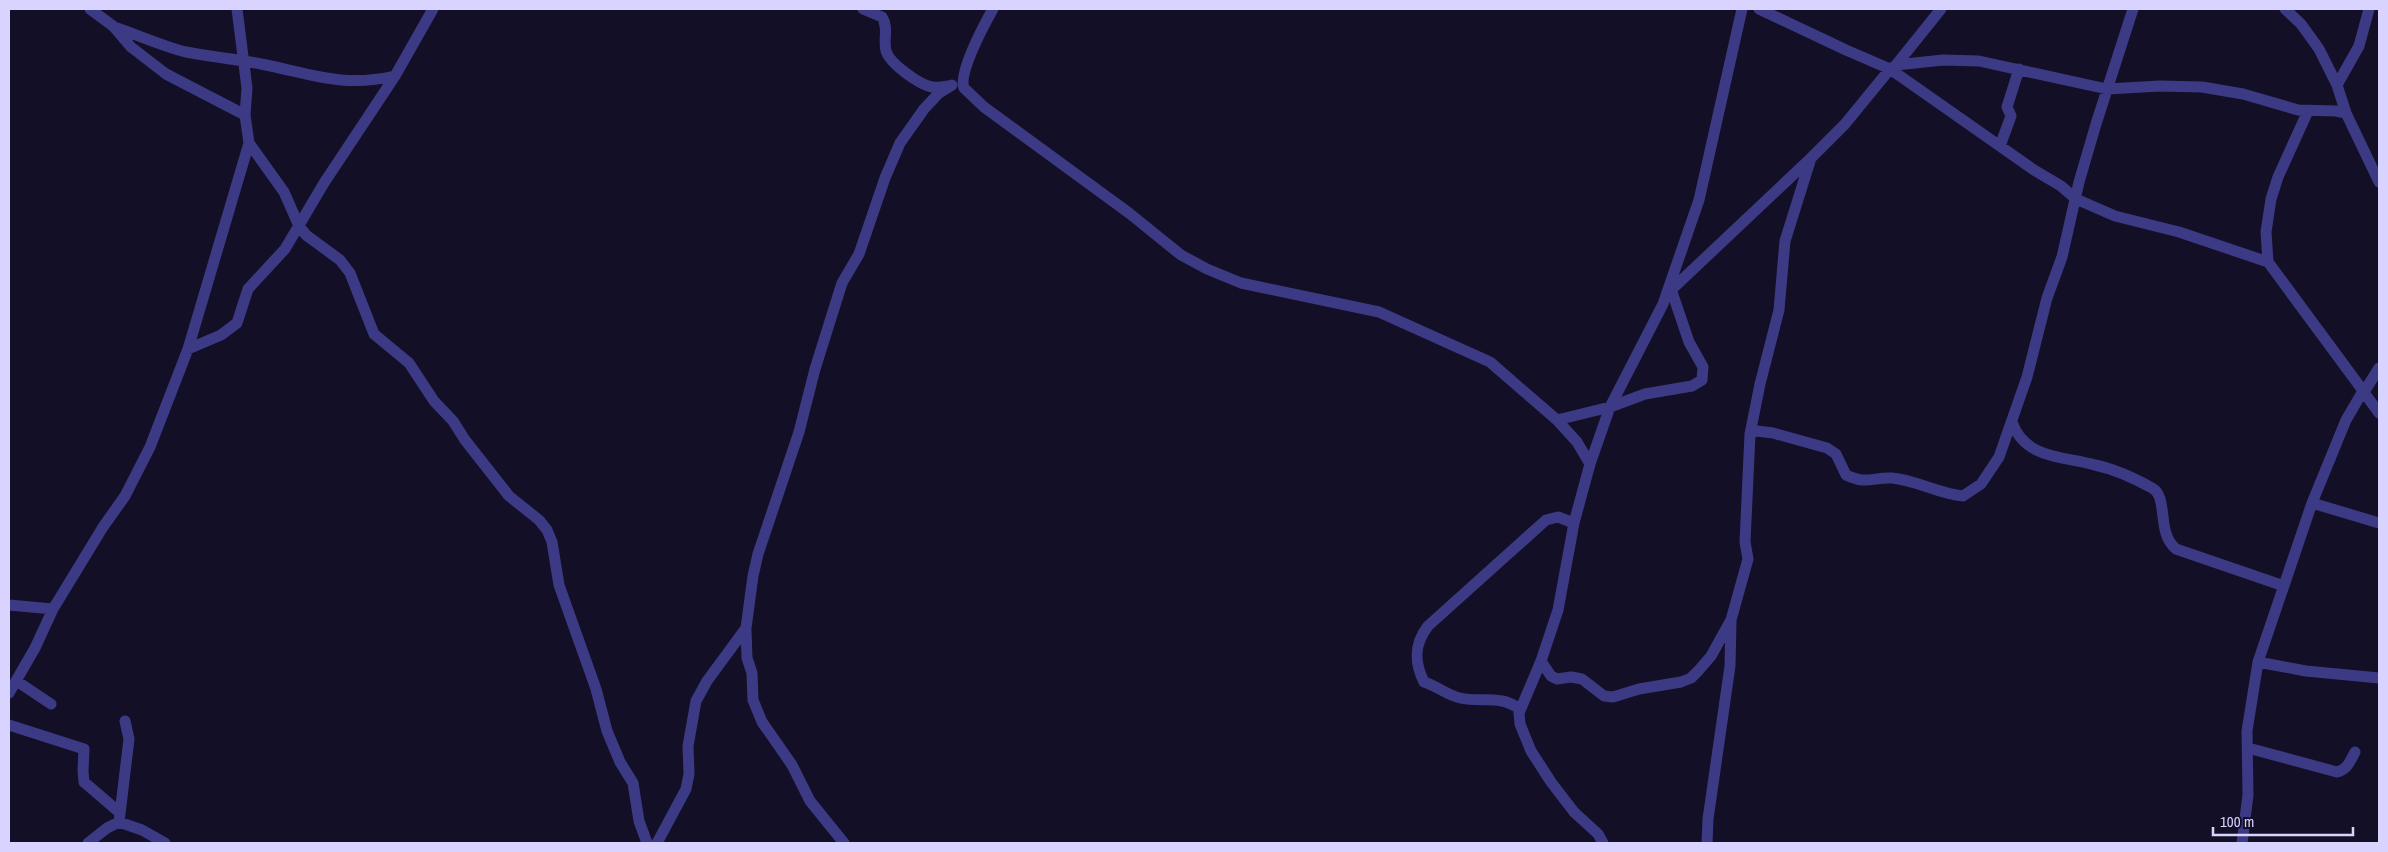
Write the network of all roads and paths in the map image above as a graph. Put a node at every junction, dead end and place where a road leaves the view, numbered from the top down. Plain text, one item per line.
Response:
1 (90, 9) edge
2 (237, 9) edge
3 (433, 9) edge
4 (863, 9) edge
5 (993, 9) edge
6 (1742, 9) edge
7 (1759, 9) edge
8 (1941, 9) edge
9 (2133, 9) edge
10 (2285, 9) edge
11 (2369, 9) edge
12 (113, 26) junction
13 (245, 61) junction
14 (1893, 67) junction
15 (2019, 69) junction
16 (395, 76) junction
17 (957, 85) junction
18 (2337, 85) junction
19 (2107, 89) junction
20 (2308, 111) junction
21 (2346, 114) junction
22 (245, 115) junction
23 (249, 143) junction
24 (2000, 146) junction
25 (1811, 158) junction
26 (2379, 182) edge
27 (2076, 199) junction
28 (299, 226) junction
29 (2268, 262) junction
30 (1671, 289) junction
31 (1663, 304) junction
32 (188, 349) junction
33 (2379, 368) edge
34 (2363, 391) junction
35 (1610, 407) junction
36 (2379, 413) edge
37 (1557, 420) junction
38 (2012, 422) junction
39 (1750, 434) junction
40 (1590, 464) junction
41 (2312, 503) junction
42 (1574, 523) junction
43 (2379, 524) edge
44 (2284, 586) junction
45 (9, 605) edge
46 (53, 609) junction
47 (1731, 620) junction
48 (746, 628) junction
49 (1541, 661) junction
50 (2258, 662) junction
51 (2379, 678) edge
52 (12, 689) edge
53 (51, 704) dead end
54 (1520, 709) junction
55 (125, 721) dead end
56 (9, 725) edge
57 (2248, 748) junction
58 (2355, 752) dead end
59 (119, 817) junction
60 (88, 843) edge
61 (165, 843) edge
62 (647, 843) edge
63 (657, 843) edge
64 (844, 843) edge
65 (1603, 843) edge
66 (1707, 843) edge
67 (2242, 843) edge

1 - 12 street
2 - 13 street
3 - 16 street
4 - 17 street
5 - 17 street
6 - 31 street
7 - 14 street
8 - 14 street
9 - 19 street
10 - 18 street
11 - 18 street
12 - 13 street
12 - 22 street
13 - 16 street
13 - 22 street
14 - 15 street
14 - 24 street
14 - 25 street
15 - 19 street
15 - 24 street
16 - 28 street
17 - 37 street
17 - 48 street
18 - 21 street
19 - 20 street
19 - 27 street
20 - 21 street
20 - 29 street
21 - 26 street
22 - 23 street
23 - 28 street
23 - 32 street
24 - 27 street
25 - 30 street
25 - 39 street
27 - 29 street
27 - 38 street
28 - 32 street
28 - 62 street
29 - 34 street
30 - 31 street
30 - 35 street
31 - 35 street
32 - 46 street
33 - 34 street
34 - 36 street
34 - 41 street
35 - 37 street
35 - 40 street
37 - 40 street
38 - 39 street
38 - 44 street
39 - 47 street
40 - 42 street
41 - 43 street
41 - 44 street
42 - 49 street
42 - 54 street
44 - 50 street
45 - 46 street
46 - 52 street
47 - 49 street
47 - 66 street
48 - 63 street
48 - 64 street
49 - 54 street
50 - 51 street
50 - 57 street
52 - 53 street
54 - 65 street
55 - 59 street
56 - 59 street
57 - 58 street
57 - 67 street
59 - 60 street
59 - 61 street

